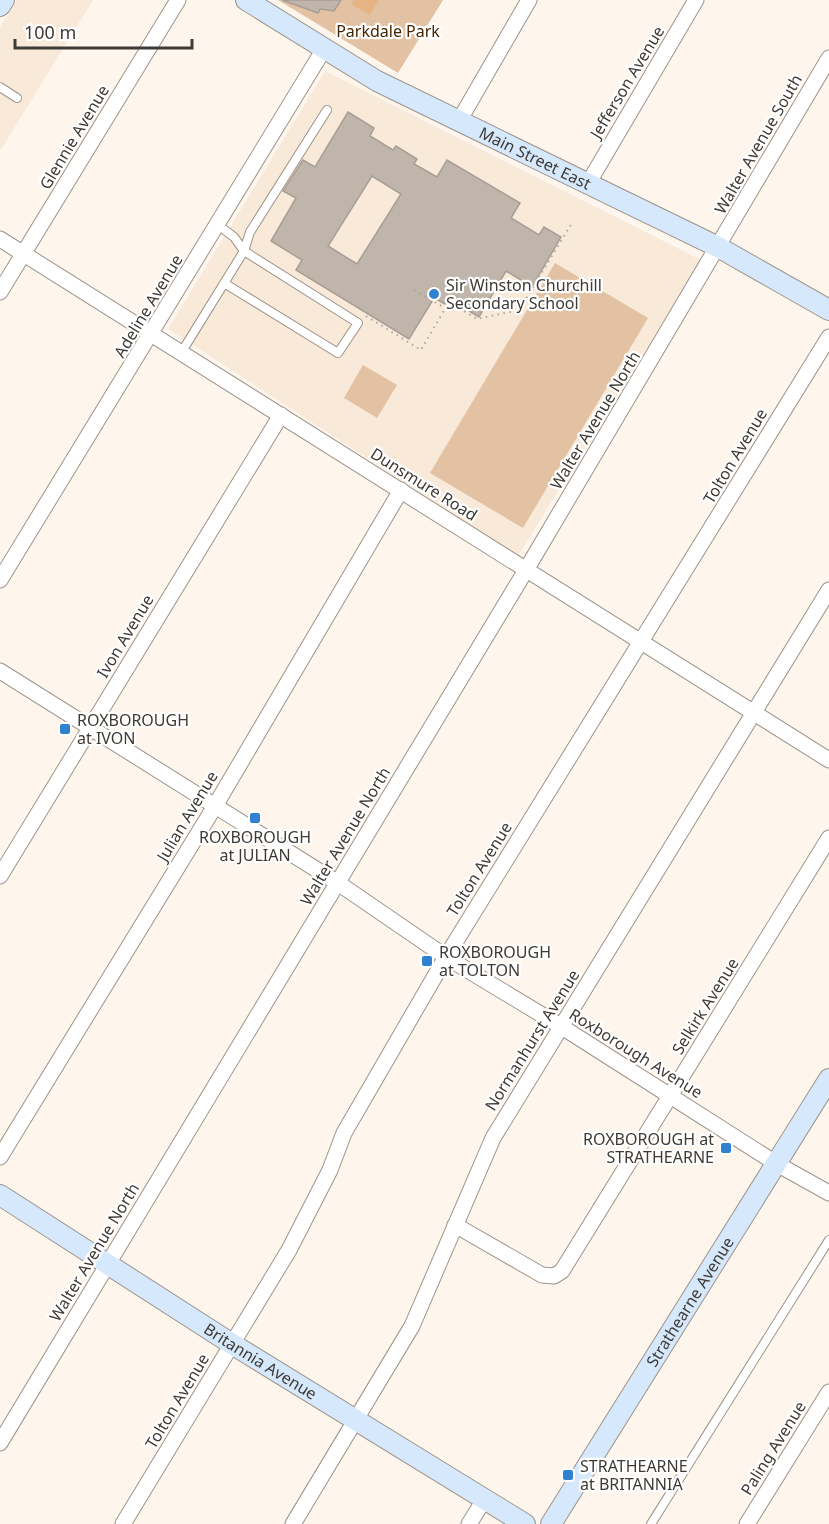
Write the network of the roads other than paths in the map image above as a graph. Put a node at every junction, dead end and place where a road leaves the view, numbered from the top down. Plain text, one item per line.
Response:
1 (4, 0) edge
2 (178, 0) edge
3 (246, 0) edge
4 (530, 0) edge
5 (696, 0) edge
6 (0, 6) edge
7 (324, 50) junction
8 (829, 58) edge
9 (0, 87) edge
10 (17, 98) dead end
11 (327, 110) dead end
12 (459, 121) junction
13 (589, 182) junction
14 (218, 225) junction
15 (0, 239) edge
16 (718, 247) junction
17 (244, 251) junction
18 (23, 254) junction
19 (224, 283) junction
20 (0, 292) edge
21 (829, 309) edge
22 (151, 335) junction
23 (829, 337) edge
24 (180, 353) junction
25 (281, 415) junction
26 (401, 490) junction
27 (526, 570) junction
28 (0, 580) edge
29 (829, 590) edge
30 (642, 643) junction
31 (0, 671) edge
32 (754, 713) junction
33 (90, 727) junction
34 (829, 760) edge
35 (215, 806) junction
36 (829, 838) edge
37 (0, 876) edge
38 (338, 883) junction
39 (446, 957) junction
40 (562, 1026) junction
41 (829, 1078) edge
42 (671, 1096) junction
43 (0, 1157) edge
44 (777, 1164) junction
45 (829, 1193) edge
46 (0, 1195) edge
47 (455, 1225) junction
48 (829, 1240) edge
49 (109, 1263) junction
50 (232, 1344) junction
51 (829, 1392) edge
52 (356, 1419) junction
53 (0, 1443) edge
54 (484, 1500) junction
55 (123, 1524) edge
56 (293, 1524) edge
57 (469, 1524) edge
58 (525, 1524) edge
59 (551, 1524) edge
60 (651, 1524) edge
61 (747, 1524) edge

1 - 6 street
2 - 18 street, Glennie Avenue
3 - 7 street, Main Street East
4 - 12 street
5 - 13 street, Jefferson Avenue
7 - 12 street, Main Street East
7 - 14 street, Adeline Avenue
8 - 16 street, Walter Avenue South
9 - 10 lane
11 - 17 lane
12 - 13 street, Main Street East
13 - 16 street, Main Street East
14 - 17 lane
14 - 22 street, Adeline Avenue
15 - 18 street, Dunsmure Road
16 - 21 street, Main Street East
16 - 27 street, Walter Avenue North
17 - 19 lane
17 - 19 lane
18 - 20 street, Glennie Avenue
18 - 22 street, Dunsmure Road
19 - 24 lane
22 - 24 street, Dunsmure Road
22 - 28 street, Adeline Avenue
23 - 30 street, Tolton Avenue
24 - 25 street, Dunsmure Road
25 - 26 street, Dunsmure Road
25 - 33 street, Ivon Avenue
26 - 27 street, Dunsmure Road
26 - 35 street, Julian Avenue
27 - 30 street, Dunsmure Road
27 - 38 street, Walter Avenue North
29 - 32 street, Normanhurst Avenue
30 - 32 street, Dunsmure Road
30 - 39 street, Tolton Avenue
31 - 33 street, Roxborough Avenue
32 - 34 street, Dunsmure Road
32 - 40 street, Normanhurst Avenue
33 - 35 street, Roxborough Avenue
33 - 37 street, Ivon Avenue
35 - 38 street, Roxborough Avenue
35 - 43 street, Julian Avenue
36 - 42 street, Selkirk Avenue
38 - 39 street, Roxborough Avenue
38 - 49 street, Walter Avenue North
39 - 40 street, Roxborough Avenue
39 - 50 street, Tolton Avenue
40 - 42 street, Roxborough Avenue
40 - 47 street, Normanhurst Avenue
41 - 44 street, Strathearne Avenue
42 - 44 street, Roxborough Avenue
42 - 47 street, Selkirk Avenue
44 - 45 street, Roxborough Avenue
44 - 59 street, Strathearne Avenue
46 - 49 street, Britannia Avenue
47 - 52 street, Normanhurst Avenue
48 - 60 lane
49 - 50 street, Britannia Avenue
49 - 53 street, Walter Avenue North
50 - 52 street, Britannia Avenue
50 - 55 street, Tolton Avenue
51 - 61 street, Paling Avenue
52 - 54 street, Britannia Avenue
52 - 56 street, Normanhurst Avenue
54 - 57 street
54 - 58 street, Britannia Avenue

